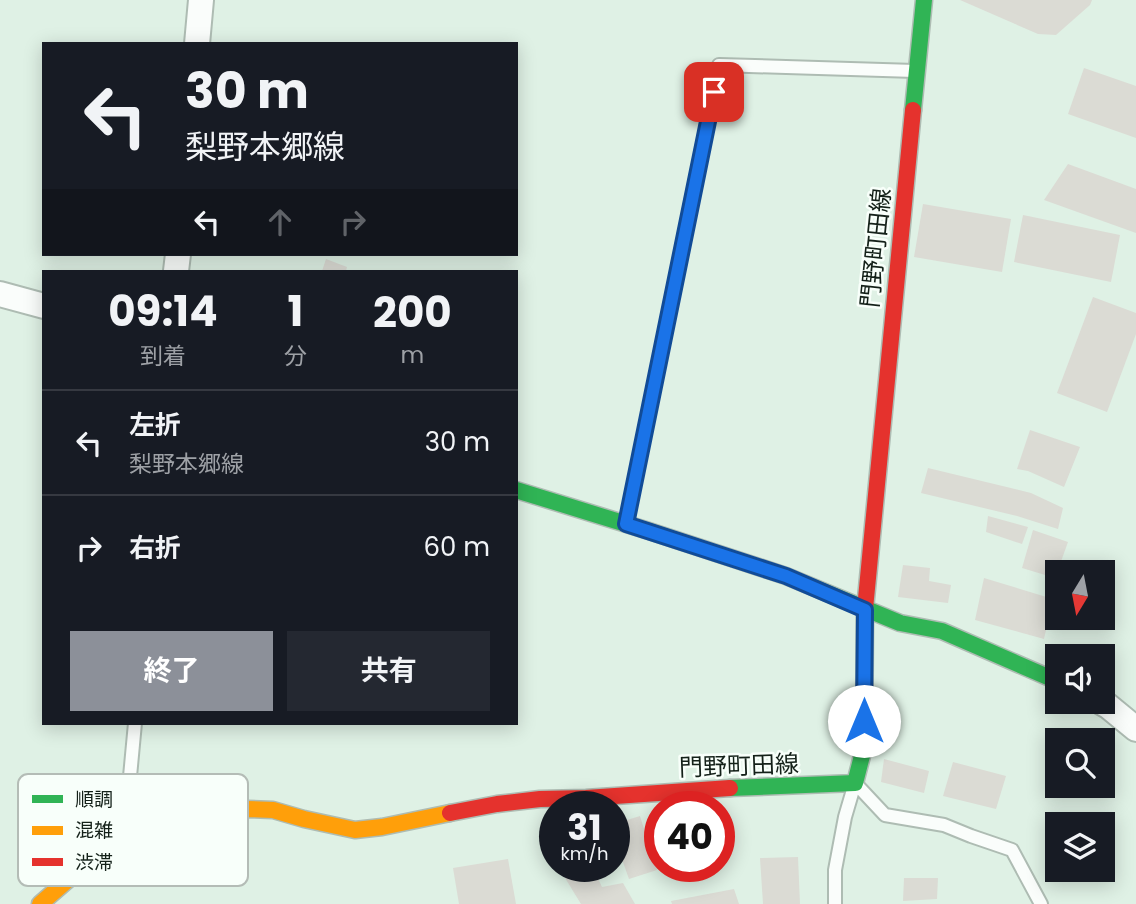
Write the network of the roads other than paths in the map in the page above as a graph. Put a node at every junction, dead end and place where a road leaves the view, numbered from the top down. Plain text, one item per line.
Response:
1 (201, 0) edge
2 (923, 0) edge
3 (197, 42) edge
4 (916, 71) junction
5 (0, 294) edge
6 (42, 305) edge
7 (518, 491) edge
8 (626, 524) junction
9 (865, 610) junction
10 (1045, 676) edge
11 (1115, 711) edge
12 (135, 725) edge
13 (1136, 729) edge
14 (130, 774) edge
15 (855, 783) junction
16 (248, 809) edge
17 (60, 886) edge
18 (40, 904) edge
19 (835, 904) edge
20 (1041, 904) edge

1 - 3 street
2 - 4 street, 門野町田線
4 - 8 lane
4 - 9 street, 門野町田線
5 - 6 street
7 - 8 street
8 - 9 street
9 - 10 street
9 - 15 street, 門野町田線
11 - 13 street
12 - 14 lane
15 - 16 street, 門野町田線
15 - 19 lane
15 - 20 lane
17 - 18 street, 門野町田線

